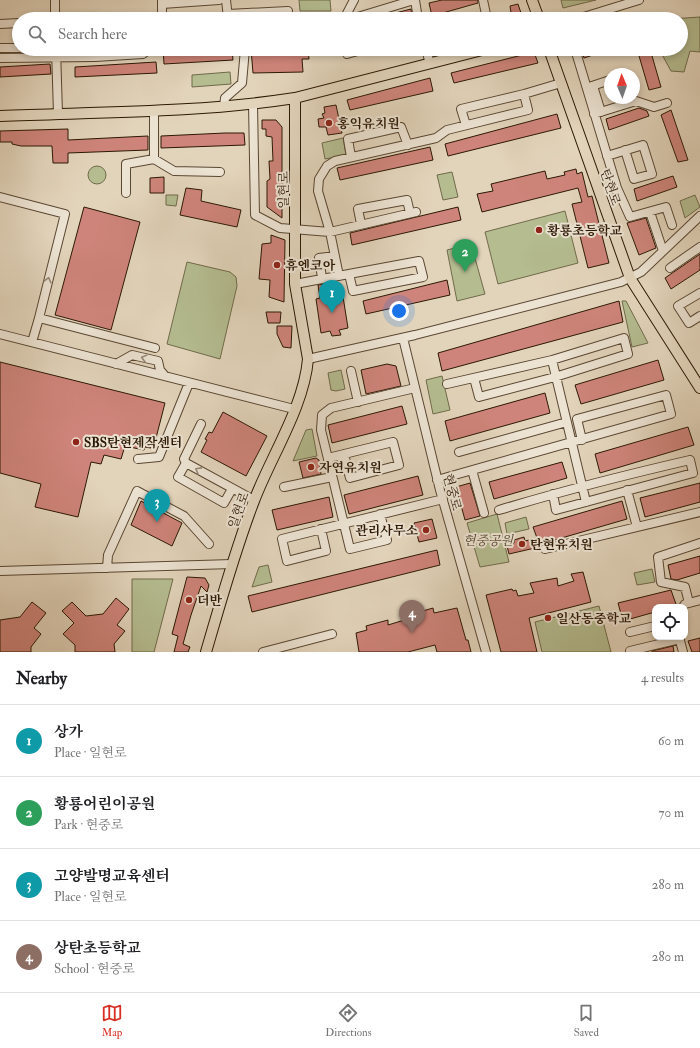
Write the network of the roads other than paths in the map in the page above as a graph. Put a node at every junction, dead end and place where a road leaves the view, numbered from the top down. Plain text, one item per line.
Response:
1 (55, 0) edge
2 (219, 0) edge
3 (226, 0) edge
4 (354, 0) edge
5 (414, 0) edge
6 (483, 0) edge
7 (532, 0) edge
8 (639, 0) edge
9 (162, 2) edge
10 (288, 11) dead end
11 (55, 12) edge
12 (227, 12) edge
13 (278, 12) edge
14 (348, 12) edge
15 (374, 12) edge
16 (417, 12) edge
17 (486, 12) edge
18 (536, 12) edge
19 (600, 12) edge
20 (12, 23) edge
21 (0, 24) edge
22 (0, 48) edge
23 (12, 48) edge
24 (22, 56) edge
25 (56, 56) edge
26 (244, 56) edge
27 (428, 56) edge
28 (460, 56) edge
29 (552, 56) edge
30 (578, 56) edge
31 (0, 58) edge
32 (430, 64) junction
33 (561, 83) junction
34 (604, 84) edge
35 (590, 87) junction
36 (524, 94) junction
37 (296, 98) junction
38 (667, 103) dead end
39 (253, 104) junction
40 (616, 104) edge
41 (224, 106) junction
42 (617, 107) junction
43 (154, 110) junction
44 (598, 113) junction
45 (58, 114) junction
46 (0, 116) edge
47 (466, 125) junction
48 (408, 144) junction
49 (625, 150) dead end
50 (607, 156) junction
51 (351, 157) junction
52 (154, 159) junction
53 (220, 172) dead end
54 (617, 188) junction
55 (126, 193) dead end
56 (600, 193) junction
57 (0, 198) edge
58 (650, 212) junction
59 (700, 216) edge
60 (361, 224) junction
61 (672, 225) dead end
62 (296, 230) junction
63 (330, 232) junction
64 (700, 247) edge
65 (663, 251) junction
66 (335, 256) junction
67 (670, 268) dead end
68 (349, 274) junction
69 (339, 276) junction
70 (322, 278) junction
71 (630, 278) junction
72 (295, 284) junction
73 (700, 293) edge
74 (700, 316) edge
75 (39, 318) junction
76 (0, 334) edge
77 (403, 338) junction
78 (32, 342) junction
79 (155, 348) dead end
80 (308, 359) junction
81 (552, 360) junction
82 (116, 364) junction
83 (351, 371) dead end
84 (165, 376) junction
85 (555, 377) junction
86 (474, 378) junction
87 (189, 383) junction
88 (447, 384) dead end
89 (414, 388) junction
90 (700, 388) edge
91 (358, 402) junction
92 (294, 410) junction
93 (567, 422) junction
94 (201, 424) dead end
95 (582, 440) junction
96 (572, 442) junction
97 (459, 452) dead end
98 (344, 454) junction
99 (328, 458) junction
100 (138, 459) dead end
101 (186, 463) junction
102 (472, 470) junction
103 (332, 477) junction
104 (437, 480) junction
105 (582, 485) junction
106 (284, 487) dead end
107 (232, 489) junction
108 (627, 490) junction
109 (552, 494) junction
110 (443, 499) junction
111 (254, 500) junction
112 (586, 502) junction
113 (498, 510) dead end
114 (700, 512) edge
115 (484, 513) dead end
116 (380, 514) junction
117 (344, 524) junction
118 (637, 527) junction
119 (320, 529) junction
120 (700, 543) edge
121 (209, 544) dead end
122 (545, 549) dead end
123 (232, 564) junction
124 (107, 568) junction
125 (0, 571) edge
126 (700, 600) edge
127 (686, 604) edge
128 (688, 604) edge
129 (652, 627) edge
130 (630, 632) dead end
131 (332, 634) dead end
132 (672, 640) edge
133 (680, 640) edge
134 (630, 651) dead end
135 (206, 652) edge
136 (263, 652) edge
137 (486, 652) edge
138 (683, 652) edge

1 - 11 street
2 - 9 street
3 - 12 street
4 - 14 street
5 - 15 street
5 - 16 street
6 - 17 street
7 - 18 main road
8 - 19 street
10 - 13 street
20 - 21 street
22 - 23 street
24 - 31 street
25 - 45 street
26 - 41 street
27 - 32 street
28 - 32 main road
29 - 33 main road, 탄현로
30 - 35 street
32 - 37 main road
33 - 36 street
33 - 56 main road, 탄현로
34 - 35 street
35 - 44 street
36 - 47 street
36 - 47 street
37 - 39 main road
37 - 62 main road, 일현로
38 - 42 street
39 - 41 main road
39 - 62 street
40 - 42 street
41 - 43 main road
42 - 44 street
43 - 45 main road
43 - 52 street
44 - 50 street
45 - 46 main road
47 - 48 street
48 - 51 street
48 - 51 street
49 - 50 street
50 - 54 street
51 - 63 street
52 - 53 street
52 - 55 street
54 - 56 street
54 - 58 street
56 - 71 main road, 탄현로
75 -> 57 street
58 - 61 street
58 - 65 street
59 - 65 street
60 - 60 street
60 - 63 street
62 - 63 street
62 - 72 main road, 일현로
63 - 66 street
64 - 67 street
65 - 71 street
66 - 69 street
66 - 70 street
68 - 68 street
68 - 69 street
69 - 70 street
70 - 72 street
71 - 77 street
71 - 90 main road, 탄현로
72 - 80 main road, 일현로
73 - 74 street
75 - 78 street
75 - 79 street
76 - 78 street
77 - 80 street
77 - 89 street, 현중로
78 - 82 street
80 - 92 main road, 일현로
81 - 85 street
81 - 85 street
81 - 86 street
82 - 84 street
84 -> 82 street
83 - 91 street
84 - 87 street
85 - 86 street
85 - 93 street
86 - 88 street
87 - 92 street
87 - 100 street
89 - 91 street
89 - 104 street, 현중로
91 - 99 street
92 - 111 main road, 일현로
93 - 96 street
93 - 97 street
94 - 101 street
95 - 95 street
95 - 96 street
96 - 102 street
96 - 105 street
98 - 98 street
98 - 99 street
99 - 103 street
107 -> 101 street
101 - 107 street
102 - 104 street
102 - 115 street
103 - 106 street
103 - 117 street
104 - 110 street, 현중로
105 - 108 street
105 - 109 street
105 - 112 street
107 - 111 street
108 - 112 street
108 - 118 street
109 - 112 street
109 - 113 street
110 - 116 street
110 - 137 street, 현중로
111 - 123 main road, 일현로
114 - 118 street
116 - 117 street
116 - 117 street
117 - 119 street
118 - 122 street
119 - 119 street
120 - 127 street
121 - 124 street
123 - 124 street
123 - 135 main road, 일현로
124 - 125 street
126 - 128 street
129 - 130 street
131 - 136 street
132 - 134 street
133 - 138 street

